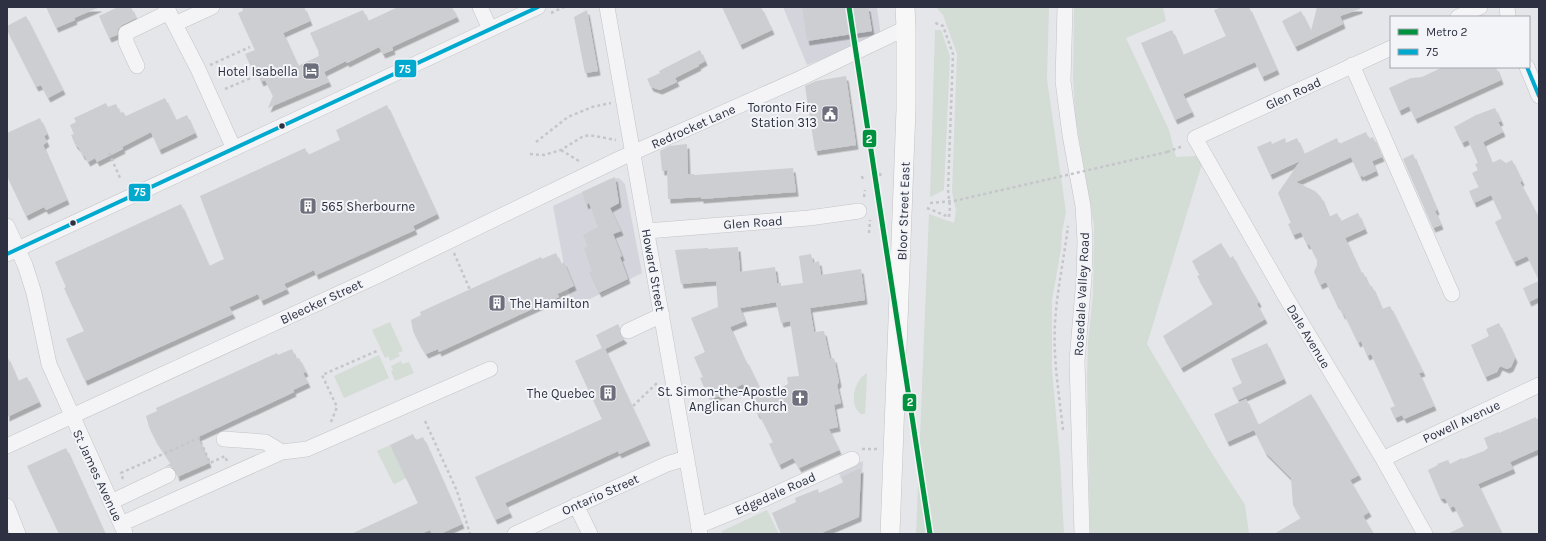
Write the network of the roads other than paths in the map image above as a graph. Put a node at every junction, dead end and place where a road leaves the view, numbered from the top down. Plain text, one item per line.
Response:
1 (212, 7) edge
2 (480, 7) edge
3 (538, 7) edge
4 (607, 7) edge
5 (905, 7) edge
6 (1065, 7) edge
7 (1480, 7) edge
8 (170, 14) edge
9 (1460, 16) edge
10 (906, 28) junction
11 (490, 29) junction
12 (1390, 48) edge
13 (1352, 65) junction
14 (137, 66) dead end
15 (1527, 68) edge
16 (1539, 96) edge
17 (1195, 138) joint
18 (234, 149) junction
19 (633, 152) junction
20 (859, 211) dead end
21 (7, 226) edge
22 (647, 231) junction
23 (12, 252) edge
24 (1452, 294) dead end
25 (662, 315) junction
26 (628, 331) dead end
27 (490, 369) dead end
28 (1539, 385) edge
29 (72, 417) junction
30 (224, 439) dead end
31 (7, 446) edge
32 (282, 452) junction
33 (687, 458) junction
34 (852, 459) dead end
35 (1383, 459) junction
36 (168, 475) dead end
37 (111, 502) junction
38 (576, 505) junction
39 (7, 506) edge
40 (123, 529) edge
41 (699, 530) edge
42 (18, 534) edge
43 (515, 534) edge
44 (590, 534) edge
45 (890, 534) edge
46 (1082, 534) edge
47 (1425, 534) edge

1 - 8 street
2 - 11 street
3 - 11 street
4 - 19 street, Howard Street
5 - 10 main road, Bloor Street East
6 - 46 street, Rosedale Valley Road
7 - 9 street
8 - 14 street
8 - 18 street
10 - 19 street, Redrocket Lane
10 - 45 main road, Bloor Street East
11 - 18 street
12 - 13 street, Glen Road
13 - 17 street, Glen Road
13 - 24 street
15 - 16 street
17 - 35 street, Dale Avenue
18 - 23 street
19 - 22 street, Howard Street
19 - 29 street, Bleecker Street
20 - 22 street, Glen Road
21 - 23 street, St James Avenue
22 - 25 street, Howard Street
23 - 29 street, St James Avenue
25 - 26 street
25 - 33 street, Howard Street
27 - 32 street
28 - 35 street, Powell Avenue
29 - 31 street, Bleecker Street
29 - 37 street, St James Avenue
30 - 32 street
32 - 40 street
33 - 38 street, Ontario Street
33 - 41 street, Howard Street
34 - 41 street, Edgedale Road
35 - 47 street, Dale Avenue
36 - 37 street
37 - 40 street, St James Avenue
38 - 43 street, Ontario Street
38 - 44 street
39 - 42 street

